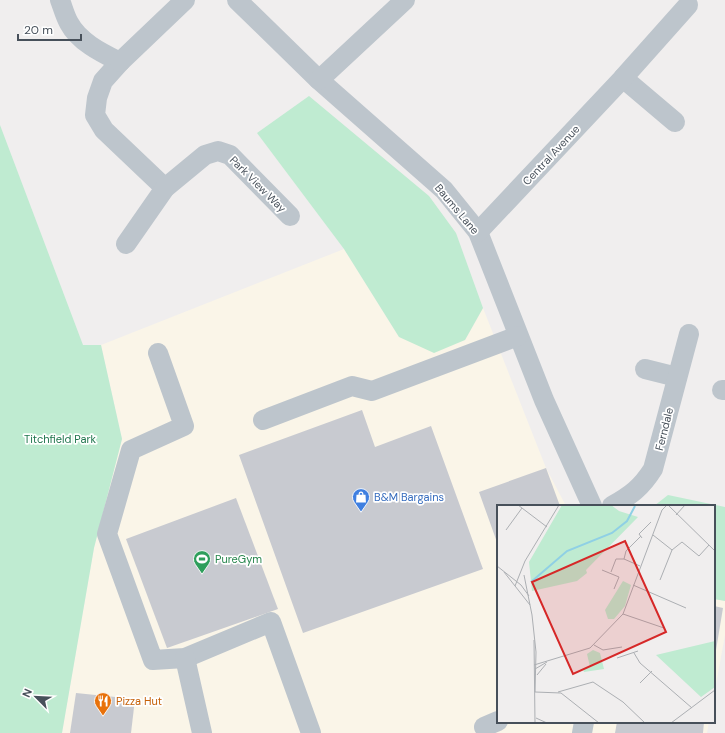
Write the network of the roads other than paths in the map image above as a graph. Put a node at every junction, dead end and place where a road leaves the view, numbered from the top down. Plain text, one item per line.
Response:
1 (60, 0) edge
2 (185, 0) edge
3 (237, 0) edge
4 (405, 0) edge
5 (688, 5) dead end
6 (120, 62) junction
7 (623, 78) junction
8 (319, 80) junction
9 (675, 122) dead end
10 (165, 188) junction
11 (290, 216) dead end
12 (478, 232) junction
13 (126, 244) dead end
14 (689, 334) dead end
15 (518, 336) junction
16 (158, 353) dead end
17 (645, 369) dead end
18 (677, 377) junction
19 (262, 420) dead end
20 (592, 505) edge
21 (614, 505) edge
22 (186, 658) junction
23 (584, 723) edge
24 (202, 733) edge
25 (311, 733) edge
26 (582, 733) edge

1 - 6 street
2 - 6 street
3 - 8 street, Baums Lane
4 - 8 street
5 - 7 street, Central Avenue
6 - 10 street
7 - 9 street
7 - 12 street, Central Avenue
8 - 12 street, Baums Lane
10 - 11 street, Park View Way
10 - 13 street, Park View Way
12 - 15 street, Baums Lane
14 - 18 street, Ferndale
15 - 19 street
15 - 20 street, Baums Lane
16 - 22 street
17 - 18 street
18 - 21 street, Ferndale
22 - 24 street
22 - 25 street
23 - 26 street

